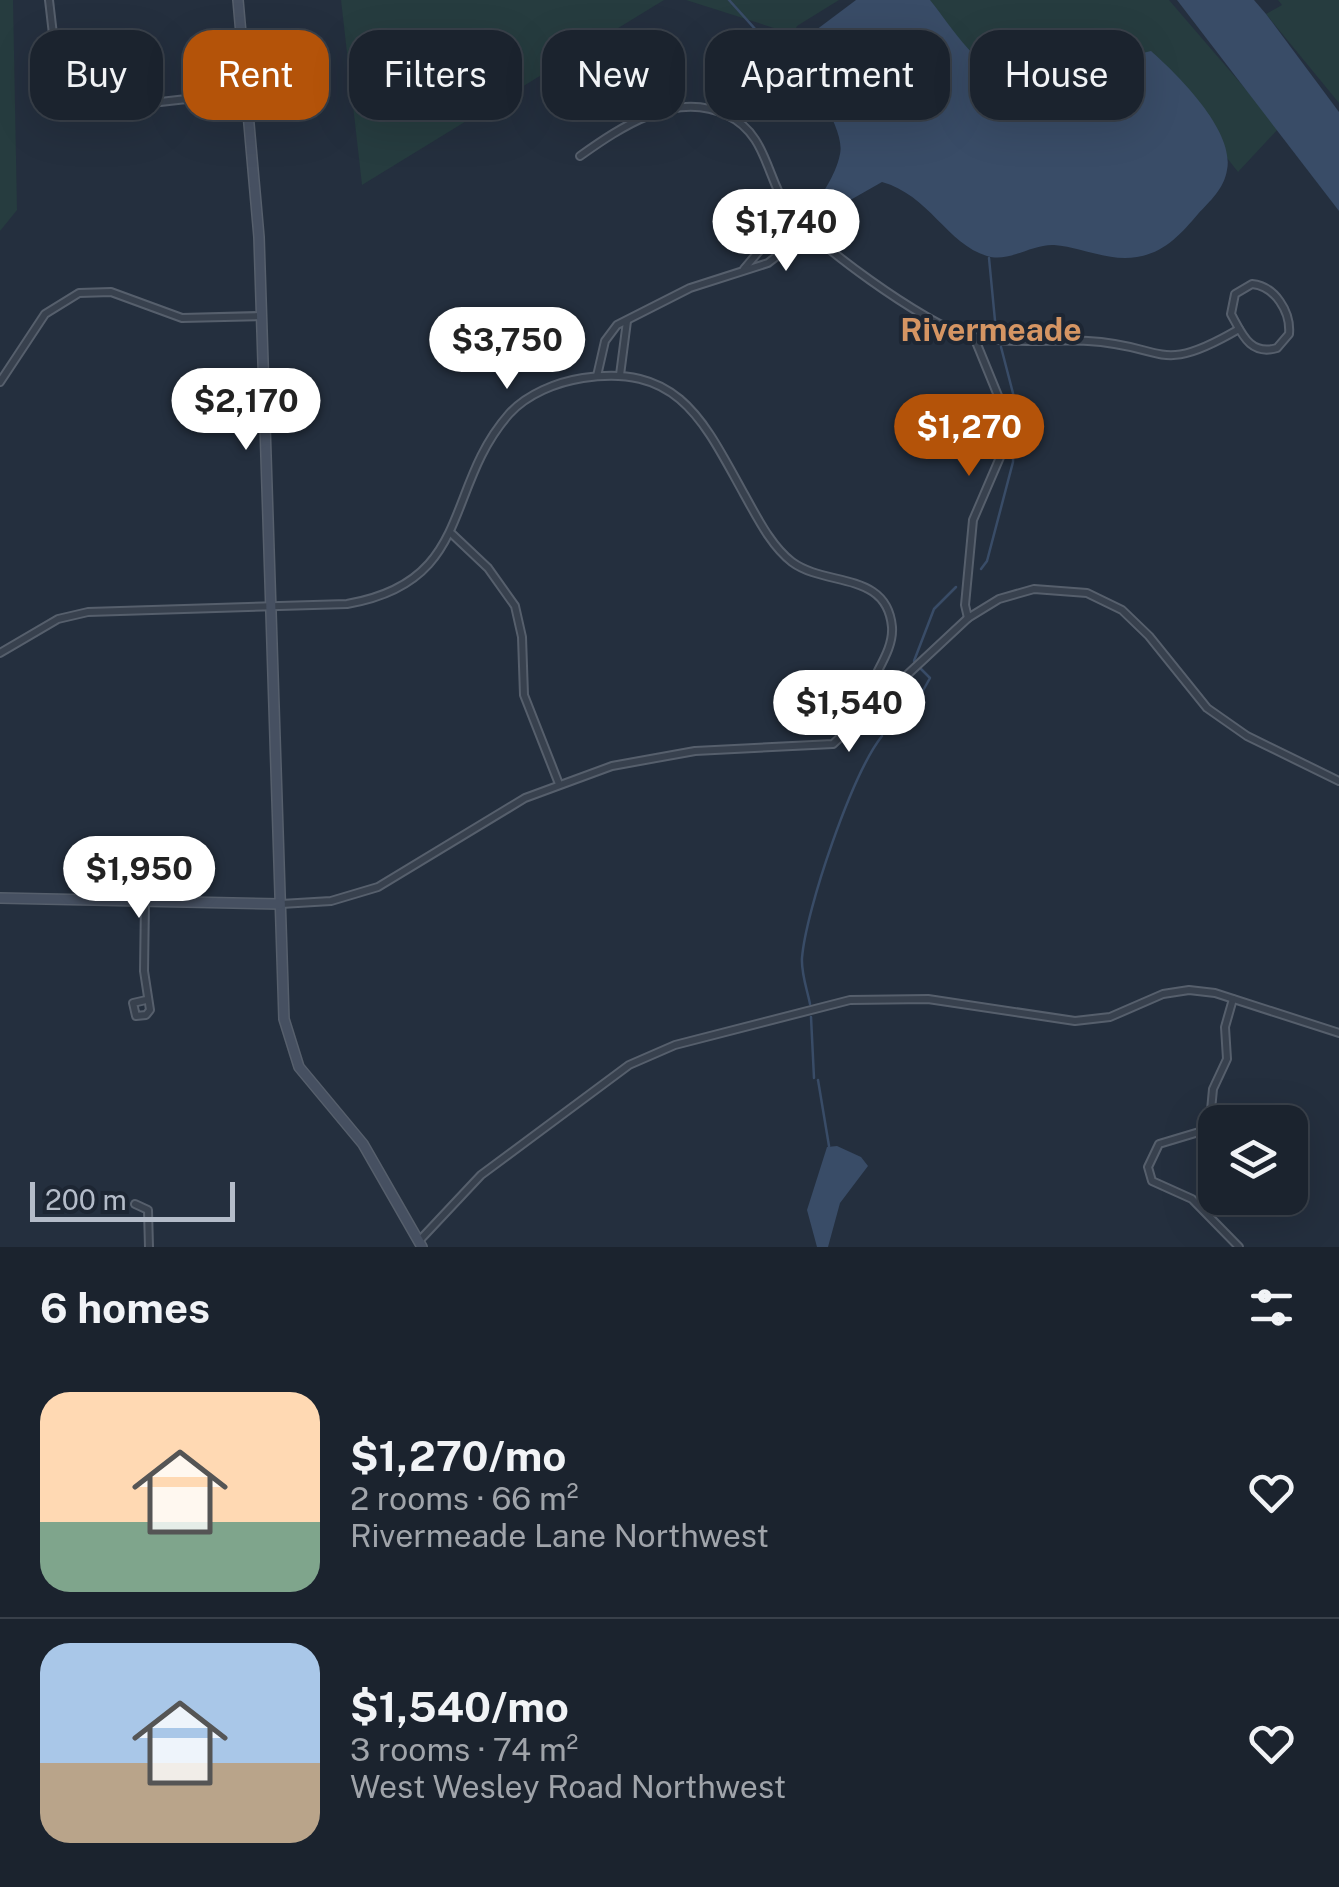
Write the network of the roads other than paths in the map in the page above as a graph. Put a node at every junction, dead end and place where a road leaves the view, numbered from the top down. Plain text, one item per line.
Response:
1 (50, 0) edge
2 (238, 0) edge
3 (241, 30) edge
4 (183, 99) edge
5 (250, 120) edge
6 (580, 156) dead end
7 (791, 213) junction
8 (808, 232) junction
9 (743, 270) junction
10 (261, 316) junction
11 (627, 321) junction
12 (1239, 329) junction
13 (974, 337) junction
14 (620, 375) junction
15 (597, 376) junction
16 (0, 382) edge
17 (452, 534) junction
18 (271, 606) junction
19 (968, 618) junction
20 (0, 653) edge
21 (865, 712) junction
22 (1339, 781) edge
23 (558, 784) junction
24 (0, 898) edge
25 (145, 901) junction
26 (280, 904) junction
27 (1233, 999) junction
28 (146, 1000) dead end
29 (1339, 1033) edge
30 (135, 1204) dead end
31 (420, 1244) edge
32 (149, 1247) edge
33 (1238, 1247) edge

1 - 4 street
2 - 3 street
5 - 10 street
6 - 7 street
7 - 8 street
7 - 9 street
8 - 9 street
8 - 13 street
9 - 11 street
10 - 16 street
10 - 18 street
11 - 14 street
11 - 15 street
12 - 12 street
12 - 13 street
13 - 19 street
14 - 15 street
14 - 21 street
15 - 17 street
17 - 18 street
17 - 23 street
18 - 20 street
18 - 26 street
19 - 21 street
19 - 22 street
21 - 23 street
23 - 26 street
24 - 25 street
25 - 26 street
25 - 28 street
26 - 31 street
27 - 29 street
27 - 31 street
27 - 33 street
30 - 32 street

